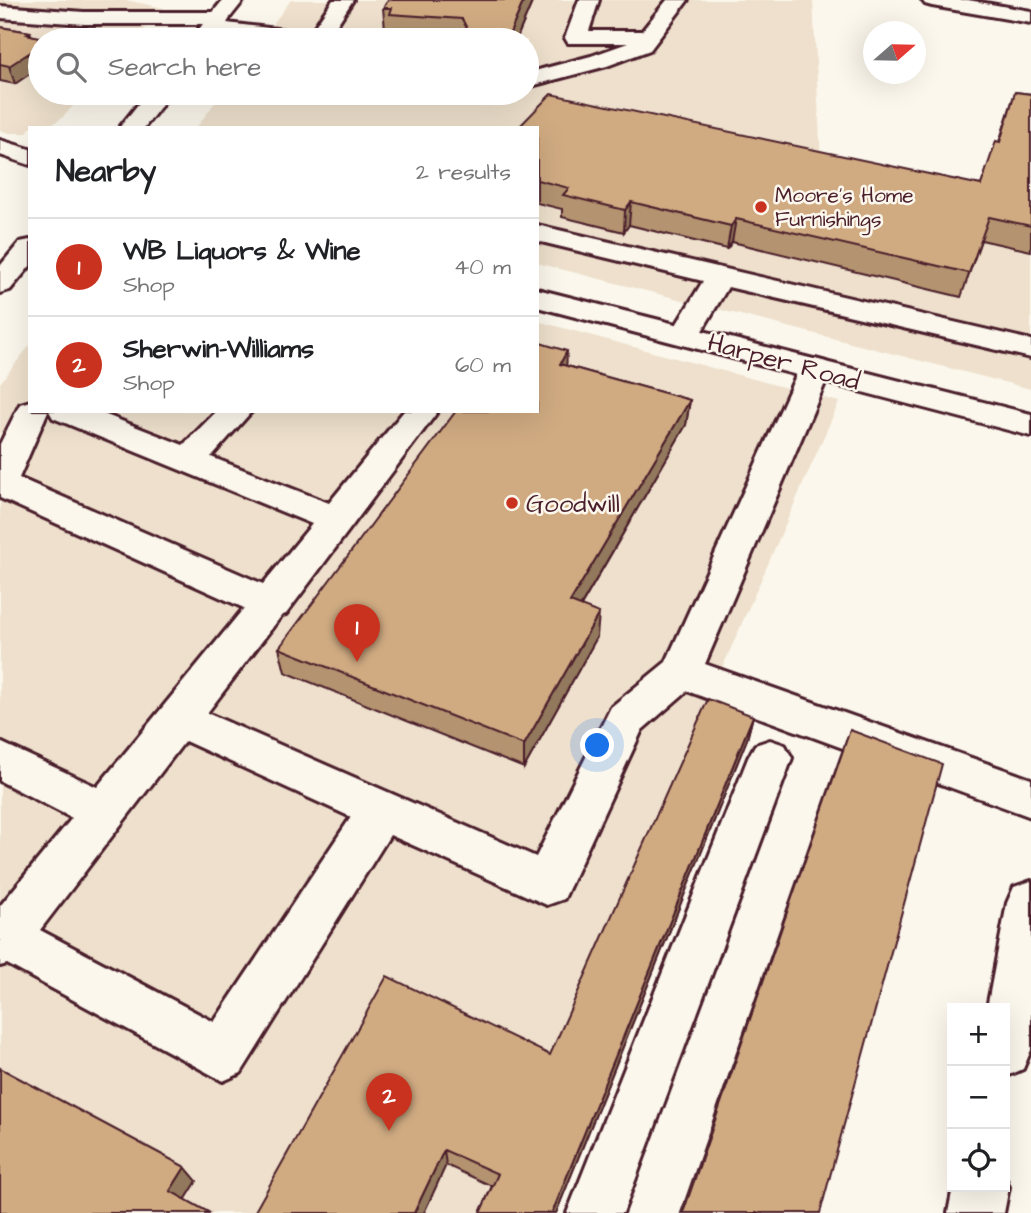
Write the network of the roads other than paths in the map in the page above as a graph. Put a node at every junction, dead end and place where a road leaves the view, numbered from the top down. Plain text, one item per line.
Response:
1 (234, 0) edge
2 (344, 0) edge
3 (589, 0) edge
4 (678, 0) edge
5 (939, 1) edge
6 (0, 12) edge
7 (1031, 17) edge
8 (211, 28) edge
9 (326, 28) edge
10 (652, 33) junction
11 (539, 57) dead end
12 (599, 61) junction
13 (539, 77) edge
14 (149, 105) edge
15 (133, 126) edge
16 (0, 147) edge
17 (28, 157) edge
18 (539, 233) edge
19 (28, 250) edge
20 (720, 276) junction
21 (0, 284) edge
22 (539, 298) edge
23 (685, 335) junction
24 (1031, 349) edge
25 (815, 369) junction
26 (31, 413) edge
27 (70, 413) edge
28 (234, 413) edge
29 (420, 413) edge
30 (1031, 425) edge
31 (188, 460) junction
32 (0, 483) edge
33 (337, 520) junction
34 (272, 604) junction
35 (681, 672) junction
36 (177, 719) junction
37 (770, 758) dead end
38 (0, 760) edge
39 (1031, 798) edge
40 (381, 810) junction
41 (103, 812) junction
42 (1031, 903) edge
43 (2, 940) edge
44 (1010, 1023) edge
45 (980, 1192) edge
46 (595, 1213) edge
47 (976, 1213) edge

1 - 8 main road
2 - 9 main road
3 - 10 main road
4 - 10 main road
5 - 7 main road
6 - 8 main road
10 - 12 main road
11 - 12 main road
12 - 13 main road
14 - 15 main road
16 - 17 main road
18 - 20 main road
19 - 21 main road
20 - 23 main road
20 - 24 main road
22 - 23 main road, Harper Road
23 - 25 main road, Harper Road
25 - 30 main road, Harper Road
25 - 35 main road
26 - 32 main road
27 - 31 main road
28 - 31 main road
29 - 33 main road
31 - 33 main road
32 - 34 main road
33 - 34 main road
34 - 36 main road
35 - 39 main road
35 - 40 main road
36 - 40 main road
36 - 41 main road
37 - 46 main road
38 - 41 main road
40 - 43 main road
41 - 43 main road
42 - 44 main road
45 - 47 main road

